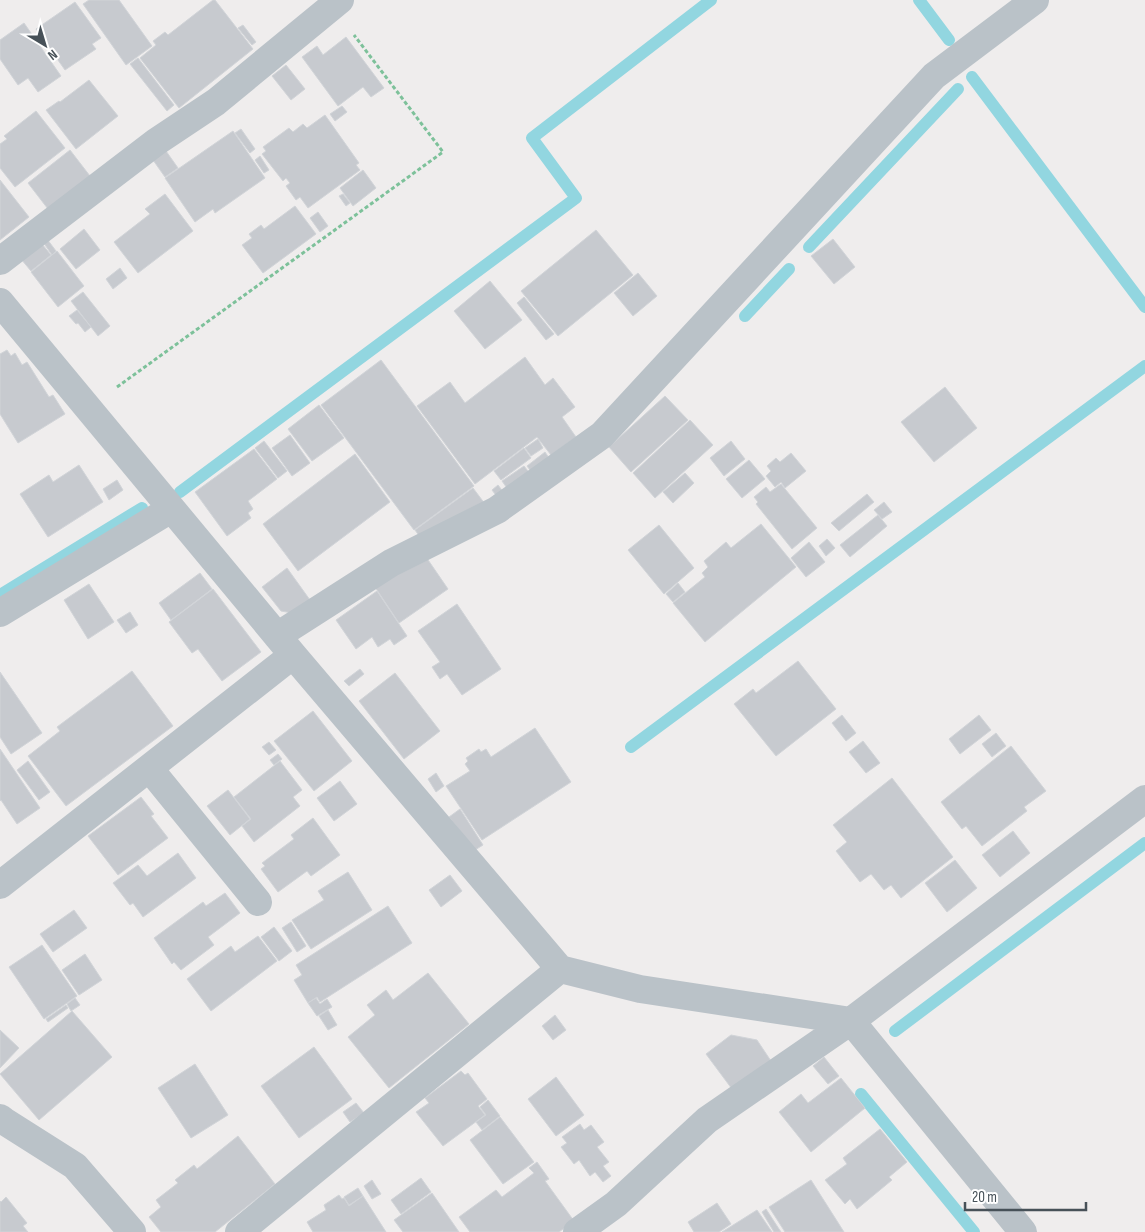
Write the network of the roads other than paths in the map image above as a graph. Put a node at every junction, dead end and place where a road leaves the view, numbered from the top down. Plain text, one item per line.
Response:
1 (1035, 0) edge
2 (335, 3) edge
3 (0, 261) edge
4 (0, 302) edge
5 (171, 509) junction
6 (0, 612) edge
7 (285, 645) junction
8 (149, 768) junction
9 (1145, 800) edge
10 (0, 885) edge
11 (258, 902) dead end
12 (560, 969) junction
13 (851, 1021) junction
14 (0, 1118) edge
15 (132, 1232) edge
16 (239, 1232) edge
17 (577, 1232) edge
18 (1023, 1232) edge

1 - 7 street
2 - 3 street
4 - 5 street
5 - 6 street
5 - 7 street
7 - 8 street
7 - 12 street
8 - 10 street
8 - 11 street
9 - 13 street
12 - 13 street
12 - 16 street
13 - 17 street
13 - 18 street
14 - 15 street

